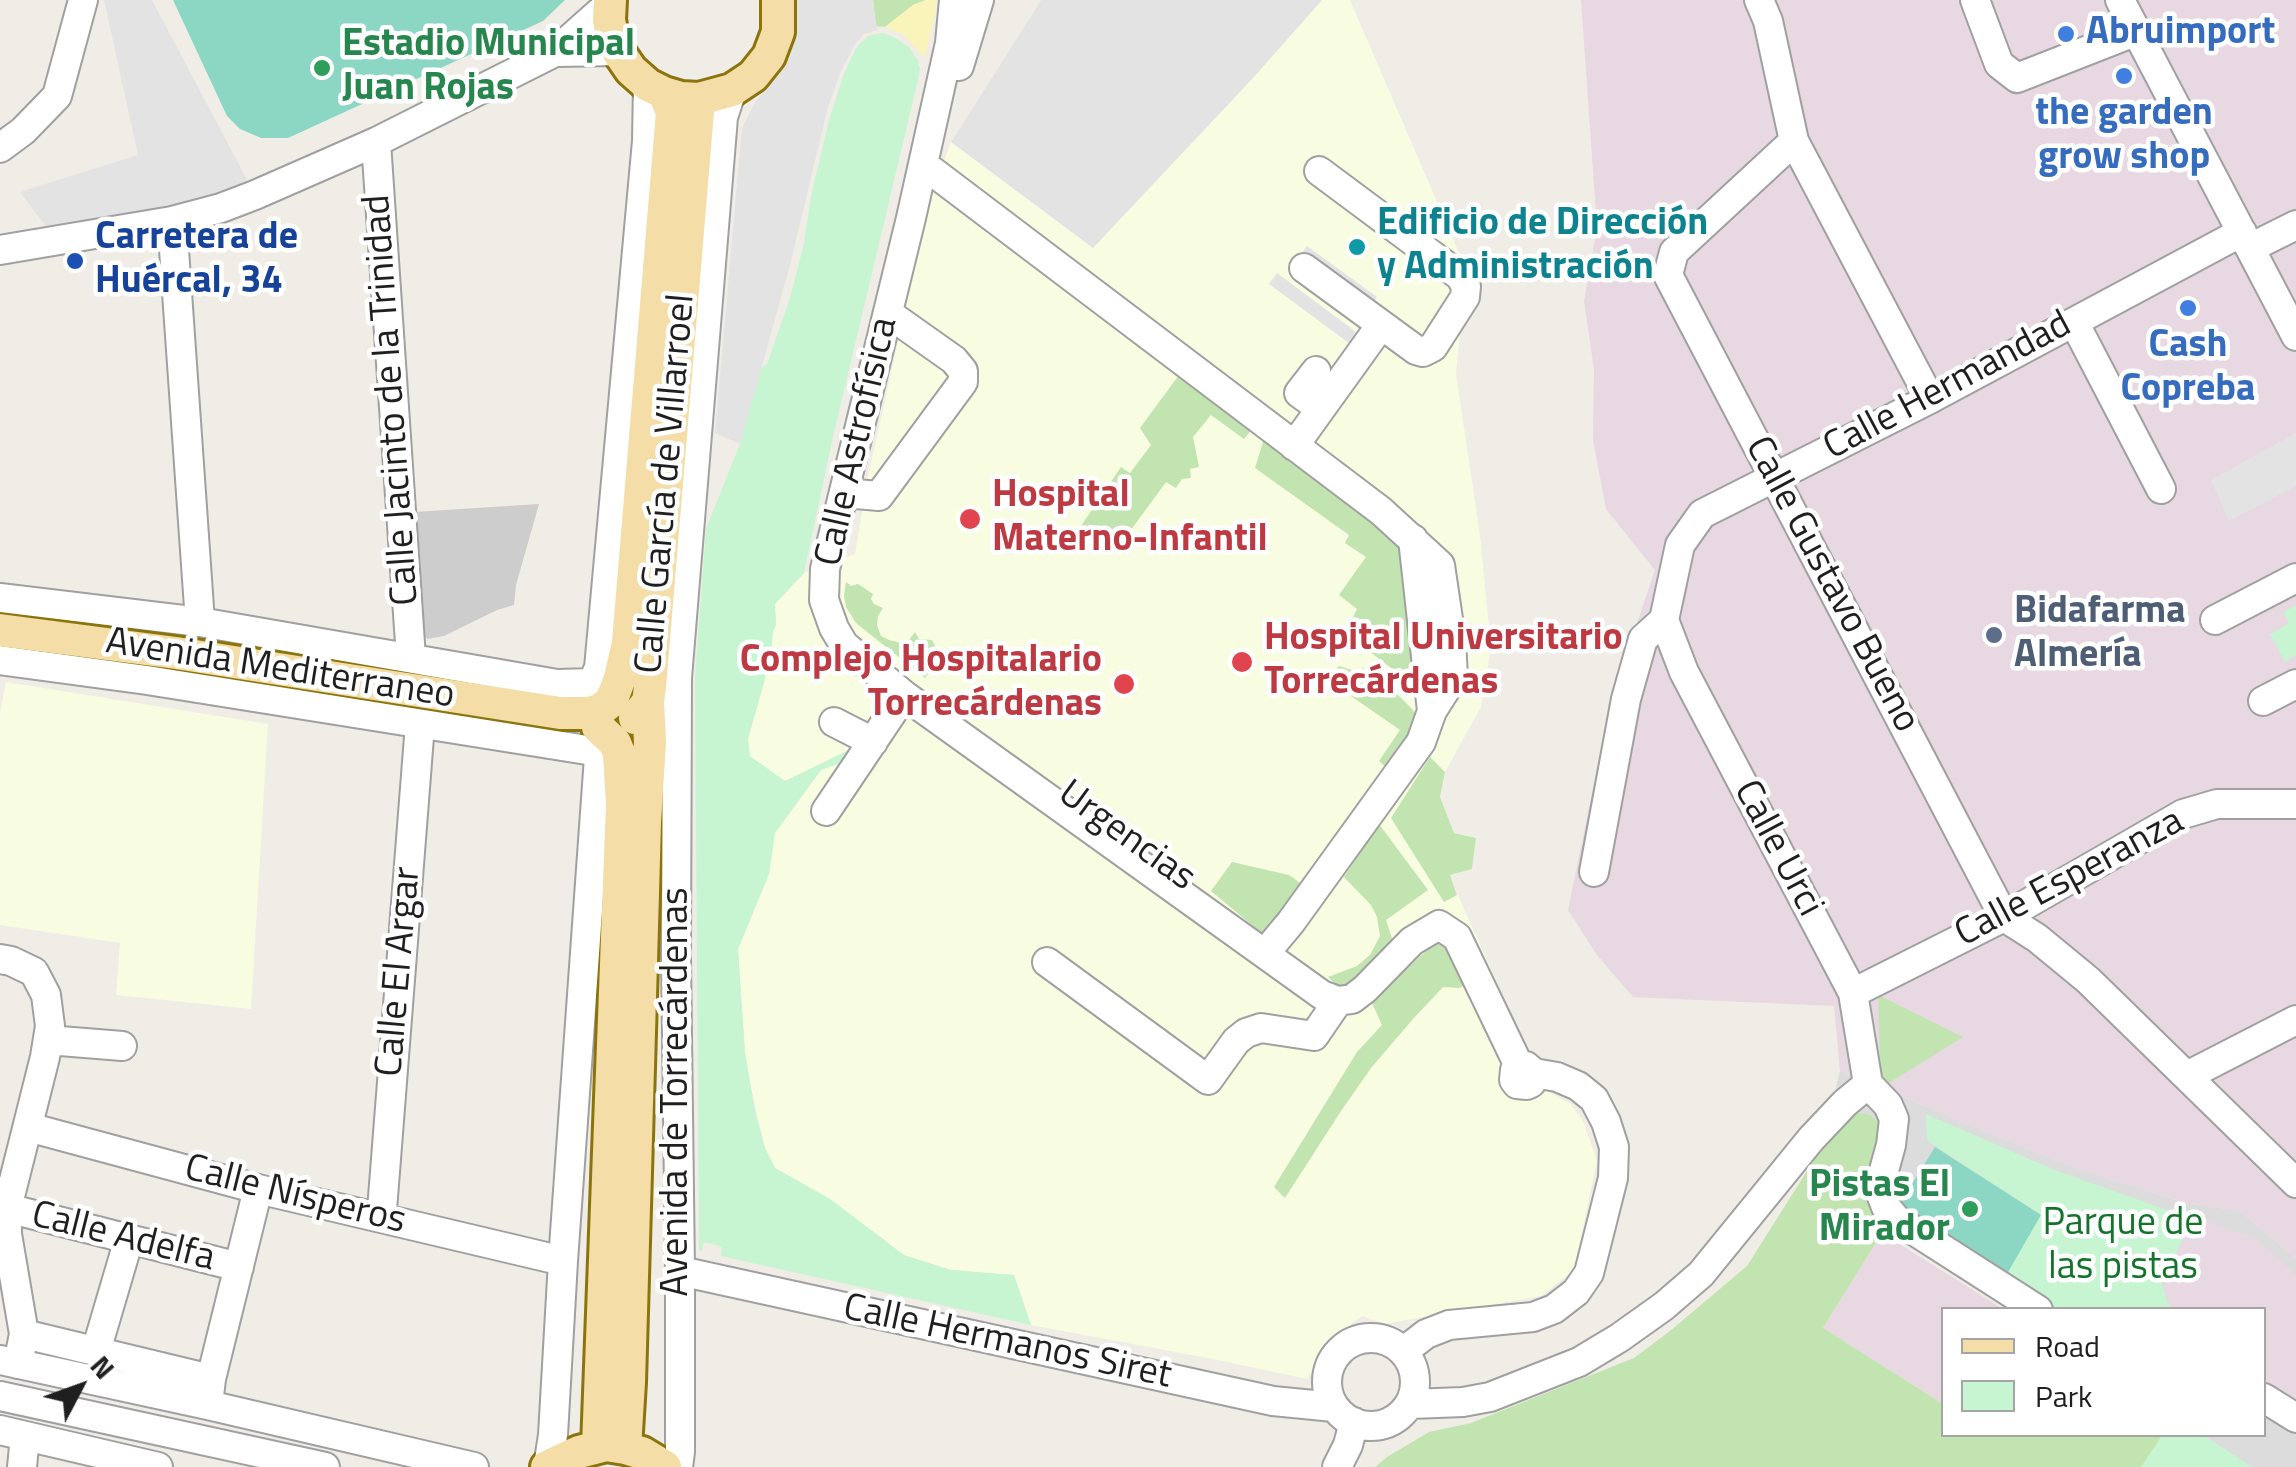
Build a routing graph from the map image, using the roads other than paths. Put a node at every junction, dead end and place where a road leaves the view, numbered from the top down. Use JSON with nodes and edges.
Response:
{"nodes":[{"id":1,"x":83,"y":0,"type":"edge"},
{"id":2,"x":778,"y":0,"type":"edge"},
{"id":3,"x":954,"y":0,"type":"edge"},
{"id":4,"x":979,"y":0,"type":"edge"},
{"id":5,"x":1758,"y":0,"type":"edge"},
{"id":6,"x":1975,"y":0,"type":"edge"},
{"id":7,"x":2120,"y":0,"type":"edge"},
{"id":8,"x":610,"y":2,"type":"edge"},
{"id":9,"x":2136,"y":31,"type":"junction"},
{"id":10,"x":618,"y":51,"type":"junction"},
{"id":11,"x":555,"y":52,"type":"junction"},
{"id":12,"x":656,"y":89,"type":"junction"},
{"id":13,"x":732,"y":90,"type":"junction"},
{"id":14,"x":699,"y":99,"type":"junction"},
{"id":15,"x":1794,"y":141,"type":"junction"},
{"id":16,"x":376,"y":142,"type":"junction"},
{"id":17,"x":0,"y":148,"type":"edge"},
{"id":18,"x":932,"y":171,"type":"junction"},
{"id":19,"x":1319,"y":171,"type":"dead end"},
{"id":20,"x":911,"y":218,"type":"junction"},
{"id":21,"x":172,"y":221,"type":"junction"},
{"id":22,"x":2296,"y":225,"type":"edge"},
{"id":23,"x":2246,"y":240,"type":"junction"},
{"id":24,"x":0,"y":250,"type":"edge"},
{"id":25,"x":1304,"y":268,"type":"dead end"},
{"id":26,"x":889,"y":314,"type":"junction"},
{"id":27,"x":2074,"y":322,"type":"junction"},
{"id":28,"x":1381,"y":325,"type":"junction"},
{"id":29,"x":2296,"y":336,"type":"edge"},
{"id":30,"x":1316,"y":371,"type":"dead end"},
{"id":31,"x":1930,"y":399,"type":"junction"},
{"id":32,"x":1320,"y":408,"type":"junction"},
{"id":33,"x":1294,"y":446,"type":"junction"},
{"id":34,"x":1775,"y":477,"type":"junction"},
{"id":35,"x":2161,"y":490,"type":"dead end"},
{"id":36,"x":844,"y":494,"type":"junction"},
{"id":37,"x":2296,"y":578,"type":"edge"},
{"id":38,"x":0,"y":598,"type":"edge"},
{"id":39,"x":1664,"y":620,"type":"junction"},
{"id":40,"x":2216,"y":620,"type":"dead end"},
{"id":41,"x":200,"y":622,"type":"junction"},
{"id":42,"x":0,"y":630,"type":"edge"},
{"id":43,"x":628,"y":642,"type":"junction"},
{"id":44,"x":410,"y":658,"type":"junction"},
{"id":45,"x":0,"y":660,"type":"edge"},
{"id":46,"x":2296,"y":684,"type":"edge"},
{"id":47,"x":904,"y":695,"type":"junction"},
{"id":48,"x":2263,"y":700,"type":"dead end"},
{"id":49,"x":560,"y":714,"type":"junction"},
{"id":50,"x":834,"y":722,"type":"dead end"},
{"id":51,"x":420,"y":724,"type":"junction"},
{"id":52,"x":629,"y":724,"type":"junction"},
{"id":53,"x":873,"y":742,"type":"junction"},
{"id":54,"x":2296,"y":804,"type":"edge"},
{"id":55,"x":826,"y":811,"type":"dead end"},
{"id":56,"x":1594,"y":872,"type":"dead end"},
{"id":57,"x":2004,"y":917,"type":"junction"},
{"id":58,"x":1266,"y":952,"type":"junction"},
{"id":59,"x":0,"y":960,"type":"edge"},
{"id":60,"x":1047,"y":962,"type":"dead end"},
{"id":61,"x":1853,"y":993,"type":"junction"},
{"id":62,"x":1338,"y":1001,"type":"junction"},
{"id":63,"x":2296,"y":1020,"type":"edge"},
{"id":64,"x":48,"y":1040,"type":"junction"},
{"id":65,"x":122,"y":1046,"type":"dead end"},
{"id":66,"x":2187,"y":1076,"type":"junction"},
{"id":67,"x":1868,"y":1084,"type":"junction"},
{"id":68,"x":28,"y":1127,"type":"junction"},
{"id":69,"x":2296,"y":1183,"type":"edge"},
{"id":70,"x":258,"y":1189,"type":"junction"},
{"id":71,"x":6,"y":1208,"type":"junction"},
{"id":72,"x":385,"y":1219,"type":"junction"},
{"id":73,"x":129,"y":1239,"type":"junction"},
{"id":74,"x":562,"y":1261,"type":"junction"},
{"id":75,"x":238,"y":1267,"type":"junction"},
{"id":76,"x":680,"y":1270,"type":"junction"},
{"id":77,"x":2033,"y":1307,"type":"edge"},
{"id":78,"x":24,"y":1334,"type":"junction"},
{"id":79,"x":96,"y":1351,"type":"junction"},
{"id":80,"x":1404,"y":1351,"type":"junction"},
{"id":81,"x":9,"y":1362,"type":"edge"},
{"id":82,"x":209,"y":1392,"type":"junction"},
{"id":83,"x":0,"y":1396,"type":"edge"},
{"id":84,"x":2266,"y":1399,"type":"edge"},
{"id":85,"x":1411,"y":1404,"type":"junction"},
{"id":86,"x":1344,"y":1415,"type":"junction"},
{"id":87,"x":2296,"y":1418,"type":"edge"},
{"id":88,"x":12,"y":1433,"type":"edge"},
{"id":89,"x":611,"y":1447,"type":"junction"},
{"id":90,"x":22,"y":1467,"type":"edge"},
{"id":91,"x":158,"y":1467,"type":"edge"},
{"id":92,"x":325,"y":1467,"type":"edge"},
{"id":93,"x":474,"y":1467,"type":"edge"},
{"id":94,"x":547,"y":1467,"type":"edge"},
{"id":95,"x":665,"y":1467,"type":"edge"},
{"id":96,"x":678,"y":1467,"type":"edge"},
{"id":97,"x":1337,"y":1467,"type":"edge"}],
"edges":[{"from":1,"to":17,"type":"street"},
{"from":2,"to":13,"type":"main road"},
{"from":3,"to":20,"type":"street","name":"Calle Astrofísica"},
{"from":4,"to":18,"type":"street","name":"Calle Astrofísica"},
{"from":5,"to":15,"type":"street"},
{"from":6,"to":9,"type":"street"},
{"from":7,"to":9,"type":"street"},
{"from":8,"to":10,"type":"main road"},
{"from":8,"to":11,"type":"street"},
{"from":9,"to":23,"type":"street"},
{"from":10,"to":11,"type":"street"},
{"from":10,"to":12,"type":"main road"},
{"from":11,"to":16,"type":"street"},
{"from":12,"to":14,"type":"main road"},
{"from":12,"to":43,"type":"main road","name":"Calle García de Villarroel"},
{"from":12,"to":44,"type":"street","name":"Calle García de Villarroel"},
{"from":13,"to":14,"type":"main road"},
{"from":13,"to":52,"type":"street","name":"Calle García de Villarroel"},
{"from":14,"to":52,"type":"main road","name":"Calle García de Villarroel"},
{"from":15,"to":31,"type":"street"},
{"from":15,"to":34,"type":"street","name":"Calle Gustavo Bueno"},
{"from":16,"to":21,"type":"street"},
{"from":16,"to":44,"type":"street","name":"Calle Jacinto de la Trinidad"},
{"from":18,"to":20,"type":"street","name":"Calle Astrofísica"},
{"from":18,"to":33,"type":"street"},
{"from":19,"to":28,"type":"street"},
{"from":20,"to":26,"type":"street","name":"Calle Astrofísica"},
{"from":21,"to":24,"type":"street"},
{"from":21,"to":41,"type":"street"},
{"from":22,"to":23,"type":"street","name":"Calle Hermandad"},
{"from":23,"to":27,"type":"street","name":"Calle Hermandad"},
{"from":23,"to":29,"type":"street"},
{"from":25,"to":28,"type":"street"},
{"from":26,"to":36,"type":"street","name":"Calle Astrofísica"},
{"from":26,"to":36,"type":"street"},
{"from":27,"to":31,"type":"street","name":"Calle Hermandad"},
{"from":27,"to":35,"type":"street"},
{"from":28,"to":32,"type":"street"},
{"from":30,"to":32,"type":"street"},
{"from":31,"to":34,"type":"street","name":"Calle Hermandad"},
{"from":32,"to":33,"type":"street"},
{"from":33,"to":58,"type":"street"},
{"from":34,"to":39,"type":"street","name":"Calle Hermandad"},
{"from":34,"to":57,"type":"street","name":"Calle Gustavo Bueno"},
{"from":36,"to":47,"type":"street","name":"Calle Astrofísica"},
{"from":37,"to":40,"type":"street"},
{"from":38,"to":41,"type":"street"},
{"from":39,"to":56,"type":"street"},
{"from":39,"to":61,"type":"street","name":"Calle Urci"},
{"from":41,"to":44,"type":"street"},
{"from":42,"to":49,"type":"main road","name":"Avenida Mediterraneo"},
{"from":43,"to":49,"type":"main road","name":"Calle García de Villarroel"},
{"from":43,"to":52,"type":"main road"},
{"from":45,"to":51,"type":"street"},
{"from":46,"to":48,"type":"street"},
{"from":47,"to":53,"type":"street"},
{"from":47,"to":58,"type":"street","name":"Calle Astrofísica"},
{"from":49,"to":52,"type":"main road"},
{"from":50,"to":53,"type":"street"},
{"from":51,"to":52,"type":"street"},
{"from":51,"to":72,"type":"street","name":"Calle El Argar"},
{"from":52,"to":74,"type":"street"},
{"from":52,"to":76,"type":"street","name":"Avenida de Torrecárdenas"},
{"from":52,"to":89,"type":"main road","name":"Avenida de Torrecárdenas"},
{"from":52,"to":89,"type":"main road","name":"Avenida de Torrecárdenas"},
{"from":53,"to":55,"type":"street"},
{"from":54,"to":57,"type":"street","name":"Calle Esperanza"},
{"from":57,"to":61,"type":"street","name":"Calle Esperanza"},
{"from":57,"to":66,"type":"street"},
{"from":58,"to":62,"type":"street","name":"Calle Astrofísica"},
{"from":59,"to":64,"type":"street"},
{"from":60,"to":62,"type":"street"},
{"from":61,"to":67,"type":"street","name":"Calle Urci"},
{"from":62,"to":80,"type":"street"},
{"from":63,"to":66,"type":"street"},
{"from":64,"to":65,"type":"street"},
{"from":64,"to":68,"type":"street"},
{"from":66,"to":69,"type":"street"},
{"from":67,"to":77,"type":"street"},
{"from":67,"to":85,"type":"street"},
{"from":68,"to":70,"type":"street","name":"Calle Nísperos"},
{"from":68,"to":71,"type":"street"},
{"from":70,"to":72,"type":"street","name":"Calle Nísperos"},
{"from":70,"to":75,"type":"street"},
{"from":71,"to":73,"type":"street","name":"Calle Adelfa"},
{"from":71,"to":78,"type":"street"},
{"from":72,"to":74,"type":"street","name":"Calle Nísperos"},
{"from":73,"to":75,"type":"street","name":"Calle Adelfa"},
{"from":73,"to":79,"type":"street"},
{"from":74,"to":94,"type":"street"},
{"from":75,"to":82,"type":"street"},
{"from":76,"to":86,"type":"street","name":"Calle Hermanos Siret"},
{"from":76,"to":96,"type":"street","name":"Avenida de Torrecárdenas"},
{"from":78,"to":79,"type":"street"},
{"from":78,"to":81,"type":"street"},
{"from":79,"to":82,"type":"street"},
{"from":80,"to":85,"type":"street"},
{"from":80,"to":86,"type":"street"},
{"from":81,"to":82,"type":"street"},
{"from":82,"to":93,"type":"street"},
{"from":83,"to":92,"type":"street"},
{"from":84,"to":87,"type":"street"},
{"from":85,"to":86,"type":"street"},
{"from":86,"to":97,"type":"street"},
{"from":88,"to":90,"type":"street"},
{"from":88,"to":91,"type":"street"},
{"from":89,"to":94,"type":"main road"},
{"from":89,"to":95,"type":"main road"}]}
